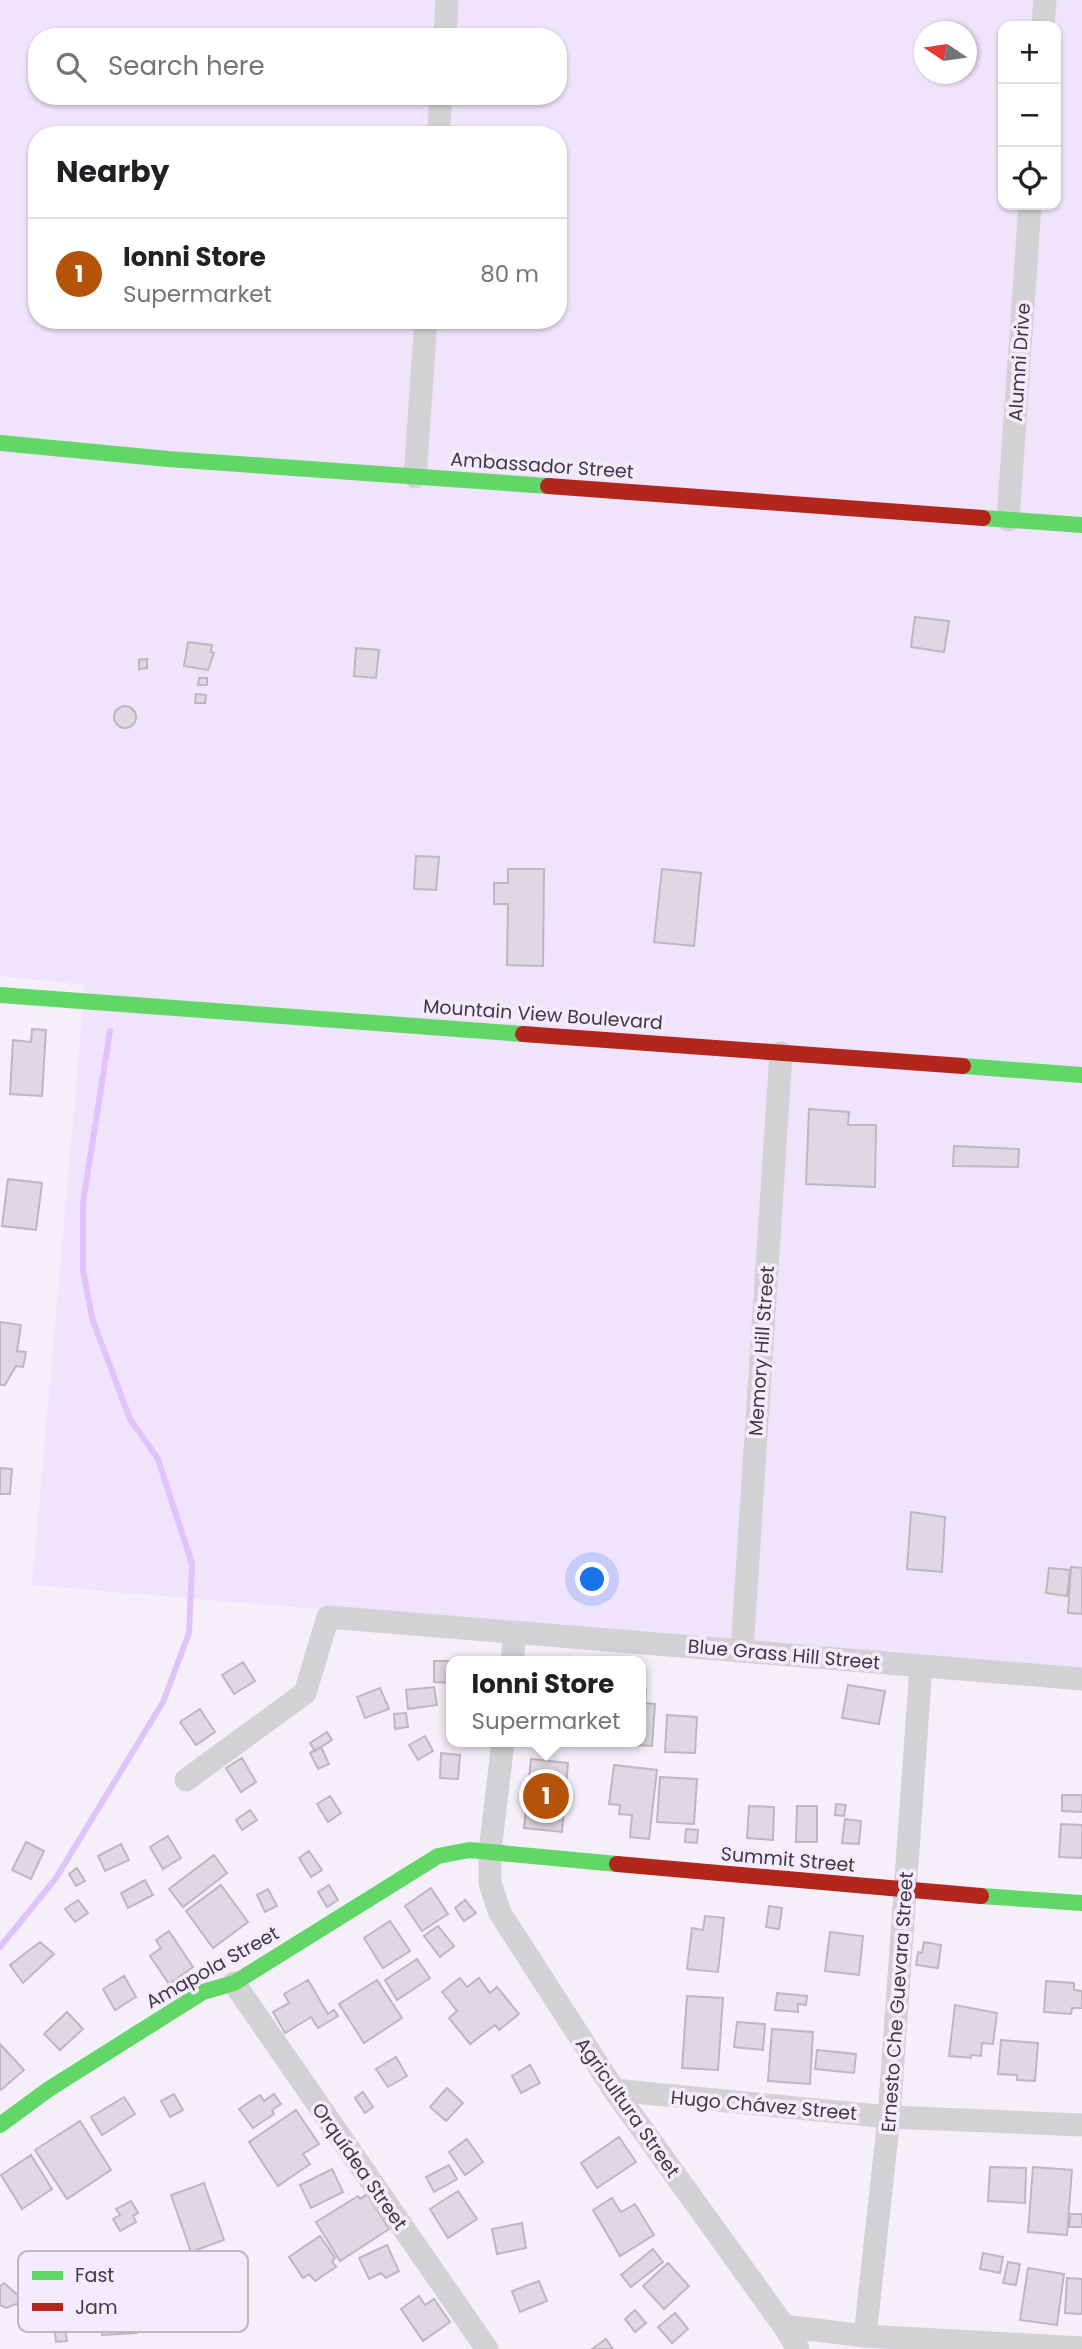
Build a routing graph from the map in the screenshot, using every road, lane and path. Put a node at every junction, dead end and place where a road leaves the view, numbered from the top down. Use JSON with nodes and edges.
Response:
{"nodes":[{"id":1,"x":447,"y":0,"type":"edge"},
{"id":2,"x":1045,"y":0,"type":"edge"},
{"id":3,"x":1043,"y":21,"type":"edge"},
{"id":4,"x":445,"y":28,"type":"edge"},
{"id":5,"x":440,"y":105,"type":"edge"},
{"id":6,"x":439,"y":126,"type":"edge"},
{"id":7,"x":1030,"y":210,"type":"edge"},
{"id":8,"x":425,"y":329,"type":"edge"},
{"id":9,"x":0,"y":443,"type":"edge"},
{"id":10,"x":415,"y":477,"type":"junction"},
{"id":11,"x":1008,"y":520,"type":"junction"},
{"id":12,"x":1082,"y":525,"type":"edge"},
{"id":13,"x":0,"y":995,"type":"edge"},
{"id":14,"x":781,"y":1052,"type":"junction"},
{"id":15,"x":1082,"y":1075,"type":"edge"},
{"id":16,"x":515,"y":1632,"type":"junction"},
{"id":17,"x":742,"y":1650,"type":"junction"},
{"id":18,"x":513,"y":1656,"type":"edge"},
{"id":19,"x":921,"y":1667,"type":"junction"},
{"id":20,"x":1082,"y":1679,"type":"edge"},
{"id":21,"x":502,"y":1747,"type":"edge"},
{"id":22,"x":186,"y":1780,"type":"dead end"},
{"id":23,"x":490,"y":1852,"type":"junction"},
{"id":24,"x":906,"y":1891,"type":"junction"},
{"id":25,"x":1082,"y":1903,"type":"edge"},
{"id":26,"x":234,"y":1983,"type":"junction"},
{"id":27,"x":614,"y":2090,"type":"junction"},
{"id":28,"x":889,"y":2117,"type":"junction"},
{"id":29,"x":0,"y":2125,"type":"edge"},
{"id":30,"x":1082,"y":2125,"type":"edge"},
{"id":31,"x":784,"y":2326,"type":"junction"},
{"id":32,"x":865,"y":2336,"type":"junction"},
{"id":33,"x":1082,"y":2348,"type":"edge"},
{"id":34,"x":487,"y":2349,"type":"edge"},
{"id":35,"x":798,"y":2349,"type":"edge"}],
"edges":[{"from":1,"to":4,"type":"street"},
{"from":2,"to":3,"type":"street"},
{"from":5,"to":6,"type":"street"},
{"from":7,"to":11,"type":"street","name":"Alumni Drive"},
{"from":8,"to":10,"type":"street"},
{"from":9,"to":10,"type":"street","name":"Ambassador Street"},
{"from":10,"to":11,"type":"street","name":"Ambassador Street"},
{"from":11,"to":12,"type":"street","name":"Ambassador Street"},
{"from":13,"to":14,"type":"street","name":"Mountain View Boulevard"},
{"from":14,"to":15,"type":"street","name":"Mountain View Boulevard"},
{"from":14,"to":17,"type":"street","name":"Memory Hill Street"},
{"from":16,"to":17,"type":"street","name":"Blue Grass Hill Street"},
{"from":16,"to":18,"type":"street"},
{"from":16,"to":22,"type":"street","name":"Blue Grass Hill Street"},
{"from":17,"to":19,"type":"street","name":"Blue Grass Hill Street"},
{"from":19,"to":20,"type":"street","name":"Blue Grass Hill Street"},
{"from":19,"to":24,"type":"street","name":"Ernesto Che Guevara Street"},
{"from":21,"to":23,"type":"street"},
{"from":23,"to":24,"type":"street","name":"Summit Street"},
{"from":23,"to":26,"type":"street","name":"Amapola Street"},
{"from":23,"to":27,"type":"street","name":"Agricultura Street"},
{"from":24,"to":25,"type":"street","name":"Summit Street"},
{"from":24,"to":28,"type":"street","name":"Ernesto Che Guevara Street"},
{"from":26,"to":29,"type":"street","name":"Amapola Street"},
{"from":26,"to":34,"type":"street","name":"Orquídea Street"},
{"from":27,"to":28,"type":"street","name":"Hugo Chávez Street"},
{"from":27,"to":31,"type":"street","name":"Agricultura Street"},
{"from":28,"to":30,"type":"street","name":"Hugo Chávez Street"},
{"from":28,"to":32,"type":"street","name":"Ernesto Che Guevara Street"},
{"from":31,"to":32,"type":"street"},
{"from":31,"to":35,"type":"street","name":"Agricultura Street"},
{"from":32,"to":33,"type":"street"}]}
